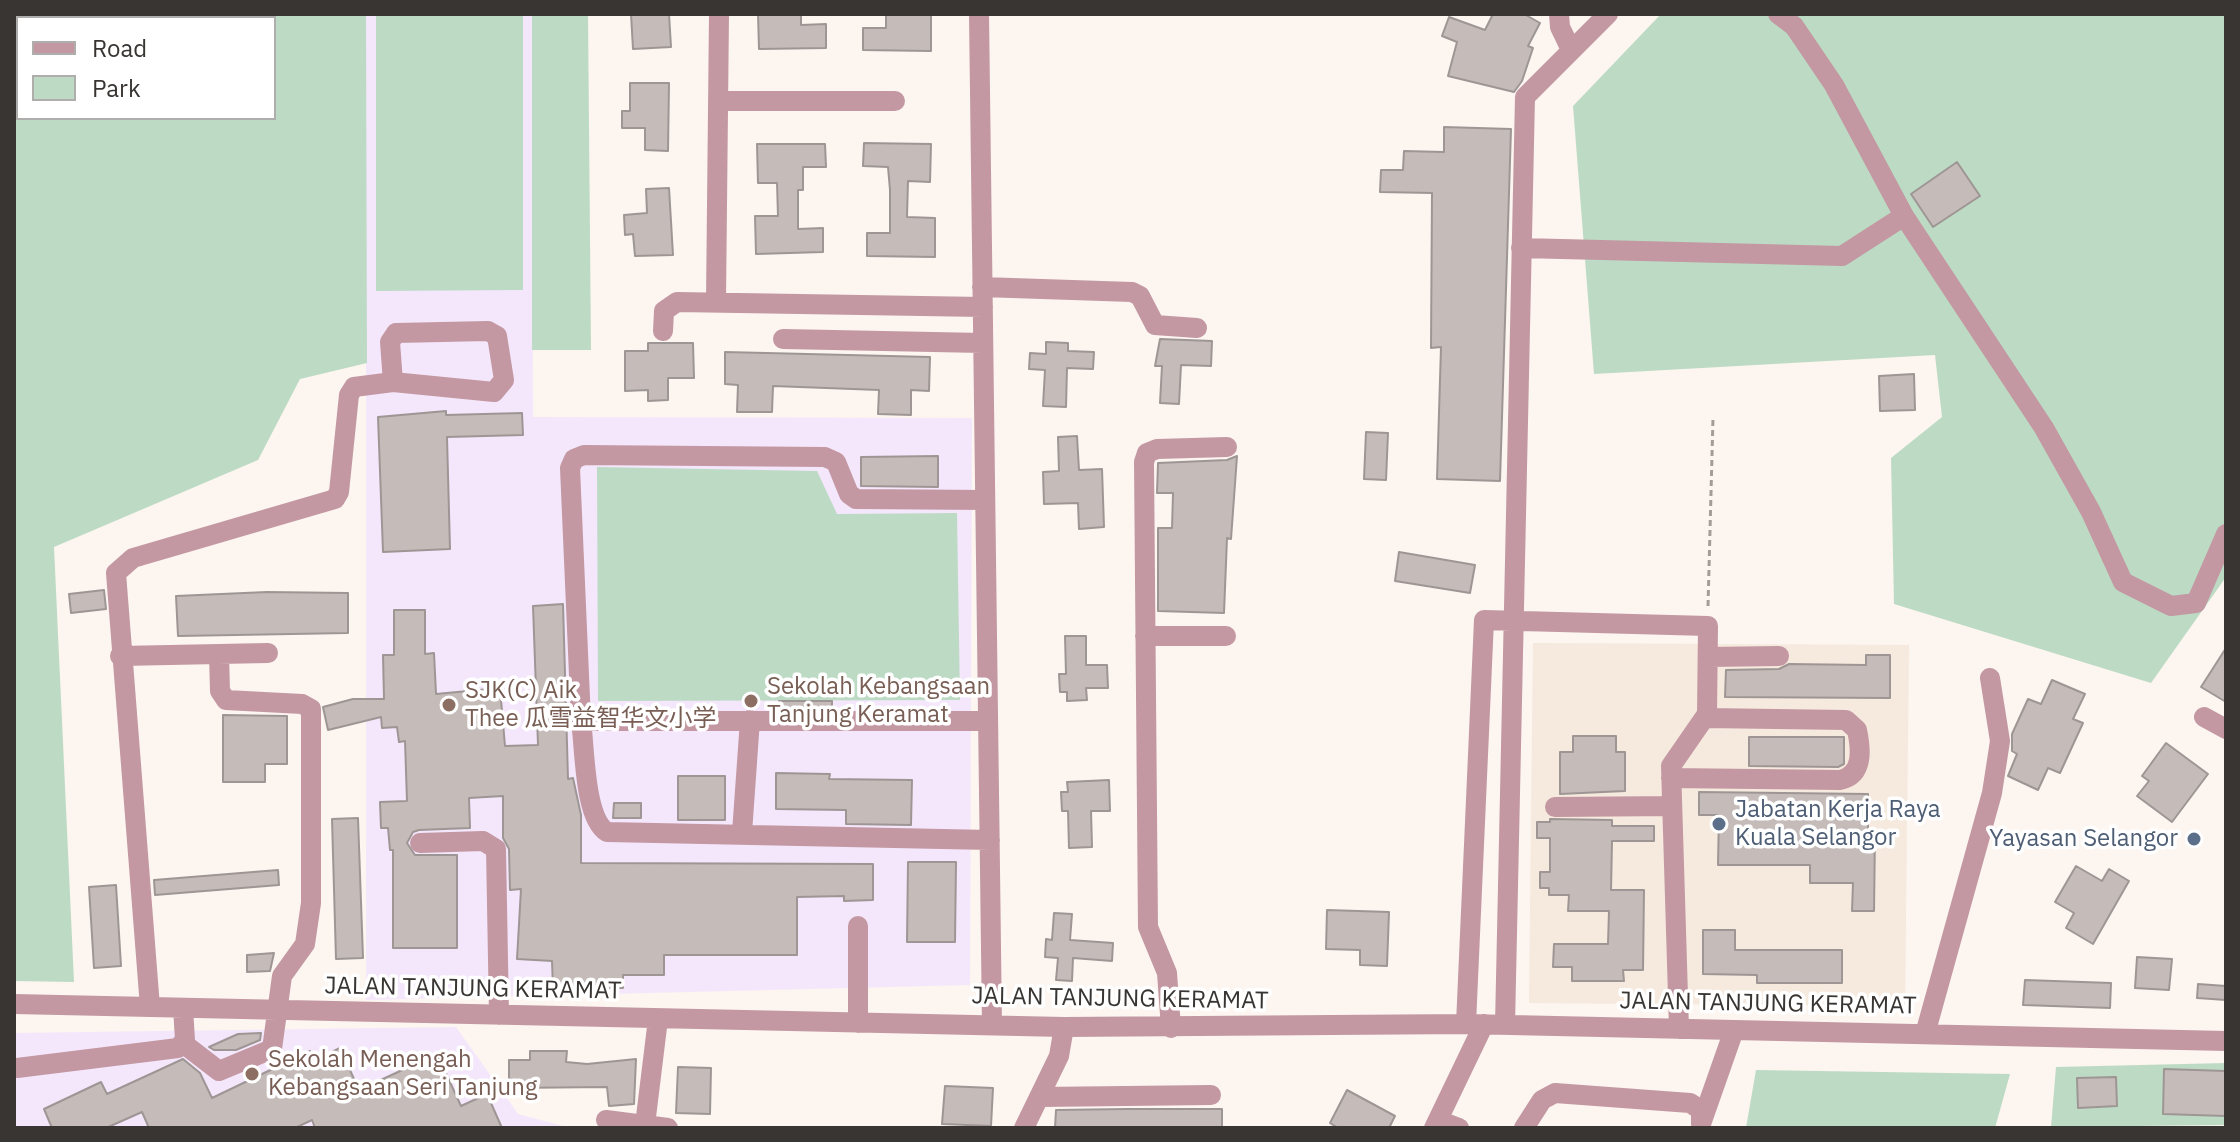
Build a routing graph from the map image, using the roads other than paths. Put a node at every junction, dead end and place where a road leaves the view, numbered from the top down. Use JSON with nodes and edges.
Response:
{"nodes":[{"id":1,"x":719,"y":14,"type":"edge"},
{"id":2,"x":979,"y":14,"type":"edge"},
{"id":3,"x":1559,"y":14,"type":"edge"},
{"id":4,"x":1608,"y":14,"type":"edge"},
{"id":5,"x":1778,"y":14,"type":"edge"},
{"id":6,"x":1571,"y":50,"type":"junction"},
{"id":7,"x":719,"y":101,"type":"junction"},
{"id":8,"x":895,"y":101,"type":"dead end"},
{"id":9,"x":1904,"y":216,"type":"junction"},
{"id":10,"x":1521,"y":248,"type":"junction"},
{"id":11,"x":983,"y":297,"type":"junction"},
{"id":12,"x":716,"y":301,"type":"junction"},
{"id":13,"x":1197,"y":328,"type":"dead end"},
{"id":14,"x":663,"y":331,"type":"dead end"},
{"id":15,"x":783,"y":339,"type":"dead end"},
{"id":16,"x":983,"y":343,"type":"junction"},
{"id":17,"x":393,"y":382,"type":"junction"},
{"id":18,"x":1227,"y":447,"type":"dead end"},
{"id":19,"x":985,"y":500,"type":"junction"},
{"id":20,"x":2226,"y":534,"type":"edge"},
{"id":21,"x":1514,"y":623,"type":"junction"},
{"id":22,"x":1145,"y":636,"type":"junction"},
{"id":23,"x":1226,"y":636,"type":"dead end"},
{"id":24,"x":268,"y":653,"type":"dead end"},
{"id":25,"x":219,"y":654,"type":"junction"},
{"id":26,"x":120,"y":656,"type":"junction"},
{"id":27,"x":1779,"y":656,"type":"dead end"},
{"id":28,"x":1708,"y":657,"type":"junction"},
{"id":29,"x":1990,"y":678,"type":"dead end"},
{"id":30,"x":2204,"y":717,"type":"dead end"},
{"id":31,"x":1706,"y":718,"type":"junction"},
{"id":32,"x":750,"y":720,"type":"junction"},
{"id":33,"x":581,"y":721,"type":"junction"},
{"id":34,"x":988,"y":721,"type":"junction"},
{"id":35,"x":2226,"y":729,"type":"edge"},
{"id":36,"x":1671,"y":778,"type":"junction"},
{"id":37,"x":1672,"y":806,"type":"junction"},
{"id":38,"x":1555,"y":807,"type":"dead end"},
{"id":39,"x":742,"y":833,"type":"junction"},
{"id":40,"x":990,"y":840,"type":"junction"},
{"id":41,"x":420,"y":843,"type":"dead end"},
{"id":42,"x":858,"y":926,"type":"dead end"},
{"id":43,"x":14,"y":1004,"type":"edge"},
{"id":44,"x":150,"y":1007,"type":"junction"},
{"id":45,"x":183,"y":1008,"type":"junction"},
{"id":46,"x":275,"y":1010,"type":"junction"},
{"id":47,"x":499,"y":1015,"type":"junction"},
{"id":48,"x":658,"y":1019,"type":"junction"},
{"id":49,"x":858,"y":1023,"type":"junction"},
{"id":50,"x":992,"y":1024,"type":"junction"},
{"id":51,"x":1475,"y":1024,"type":"junction"},
{"id":52,"x":1505,"y":1025,"type":"junction"},
{"id":53,"x":1064,"y":1027,"type":"junction"},
{"id":54,"x":1171,"y":1028,"type":"junction"},
{"id":55,"x":1679,"y":1029,"type":"junction"},
{"id":56,"x":1734,"y":1030,"type":"junction"},
{"id":57,"x":1925,"y":1034,"type":"junction"},
{"id":58,"x":2226,"y":1041,"type":"edge"},
{"id":59,"x":184,"y":1044,"type":"junction"},
{"id":60,"x":17,"y":1068,"type":"dead end"},
{"id":61,"x":1211,"y":1095,"type":"dead end"},
{"id":62,"x":1039,"y":1097,"type":"junction"},
{"id":63,"x":606,"y":1120,"type":"dead end"},
{"id":64,"x":1436,"y":1124,"type":"edge"},
{"id":65,"x":645,"y":1125,"type":"junction"},
{"id":66,"x":1700,"y":1126,"type":"edge"},
{"id":67,"x":668,"y":1128,"type":"edge"},
{"id":68,"x":1024,"y":1128,"type":"edge"},
{"id":69,"x":1459,"y":1128,"type":"edge"},
{"id":70,"x":1524,"y":1128,"type":"edge"}],
"edges":[{"from":1,"to":7,"type":"street"},
{"from":2,"to":11,"type":"street"},
{"from":3,"to":6,"type":"street"},
{"from":4,"to":6,"type":"street"},
{"from":5,"to":9,"type":"street"},
{"from":6,"to":10,"type":"street"},
{"from":7,"to":8,"type":"street"},
{"from":7,"to":12,"type":"street"},
{"from":9,"to":10,"type":"street"},
{"from":9,"to":20,"type":"street"},
{"from":10,"to":21,"type":"street"},
{"from":11,"to":12,"type":"street"},
{"from":11,"to":13,"type":"street"},
{"from":11,"to":16,"type":"street"},
{"from":12,"to":14,"type":"street"},
{"from":15,"to":16,"type":"street"},
{"from":16,"to":19,"type":"street"},
{"from":17,"to":17,"type":"street"},
{"from":17,"to":26,"type":"street"},
{"from":18,"to":22,"type":"street"},
{"from":19,"to":33,"type":"street"},
{"from":19,"to":34,"type":"street"},
{"from":21,"to":28,"type":"street"},
{"from":21,"to":51,"type":"street"},
{"from":21,"to":52,"type":"street"},
{"from":22,"to":23,"type":"street"},
{"from":22,"to":54,"type":"street"},
{"from":24,"to":25,"type":"street"},
{"from":25,"to":26,"type":"street"},
{"from":25,"to":46,"type":"street"},
{"from":26,"to":44,"type":"street"},
{"from":27,"to":28,"type":"street"},
{"from":28,"to":31,"type":"street"},
{"from":29,"to":57,"type":"street"},
{"from":30,"to":35,"type":"street"},
{"from":31,"to":36,"type":"street"},
{"from":31,"to":36,"type":"street"},
{"from":32,"to":33,"type":"street"},
{"from":32,"to":34,"type":"street"},
{"from":32,"to":39,"type":"street"},
{"from":33,"to":39,"type":"street"},
{"from":34,"to":40,"type":"street"},
{"from":36,"to":37,"type":"street"},
{"from":37,"to":38,"type":"street"},
{"from":37,"to":55,"type":"street"},
{"from":39,"to":40,"type":"street"},
{"from":40,"to":50,"type":"street"},
{"from":41,"to":47,"type":"street"},
{"from":42,"to":49,"type":"street"},
{"from":43,"to":44,"type":"street","name":"JALAN TANJUNG KERAMAT"},
{"from":44,"to":45,"type":"street","name":"JALAN TANJUNG KERAMAT"},
{"from":45,"to":46,"type":"street","name":"JALAN TANJUNG KERAMAT"},
{"from":45,"to":59,"type":"street"},
{"from":46,"to":47,"type":"street","name":"JALAN TANJUNG KERAMAT"},
{"from":46,"to":59,"type":"street"},
{"from":47,"to":48,"type":"street","name":"JALAN TANJUNG KERAMAT"},
{"from":48,"to":49,"type":"street","name":"JALAN TANJUNG KERAMAT"},
{"from":48,"to":65,"type":"street"},
{"from":49,"to":50,"type":"street","name":"JALAN TANJUNG KERAMAT"},
{"from":50,"to":53,"type":"street","name":"JALAN TANJUNG KERAMAT"},
{"from":51,"to":52,"type":"street","name":"JALAN TANJUNG KERAMAT"},
{"from":51,"to":54,"type":"street","name":"JALAN TANJUNG KERAMAT"},
{"from":51,"to":64,"type":"street"},
{"from":52,"to":55,"type":"street","name":"JALAN TANJUNG KERAMAT"},
{"from":53,"to":54,"type":"street","name":"JALAN TANJUNG KERAMAT"},
{"from":53,"to":62,"type":"street"},
{"from":55,"to":56,"type":"street","name":"JALAN TANJUNG KERAMAT"},
{"from":56,"to":57,"type":"street","name":"JALAN TANJUNG KERAMAT"},
{"from":56,"to":66,"type":"street"},
{"from":57,"to":58,"type":"street","name":"JALAN TANJUNG KERAMAT"},
{"from":59,"to":60,"type":"street"},
{"from":61,"to":62,"type":"street"},
{"from":62,"to":68,"type":"street"},
{"from":63,"to":65,"type":"street"},
{"from":64,"to":69,"type":"street"},
{"from":65,"to":67,"type":"street"},
{"from":66,"to":70,"type":"street"}]}
